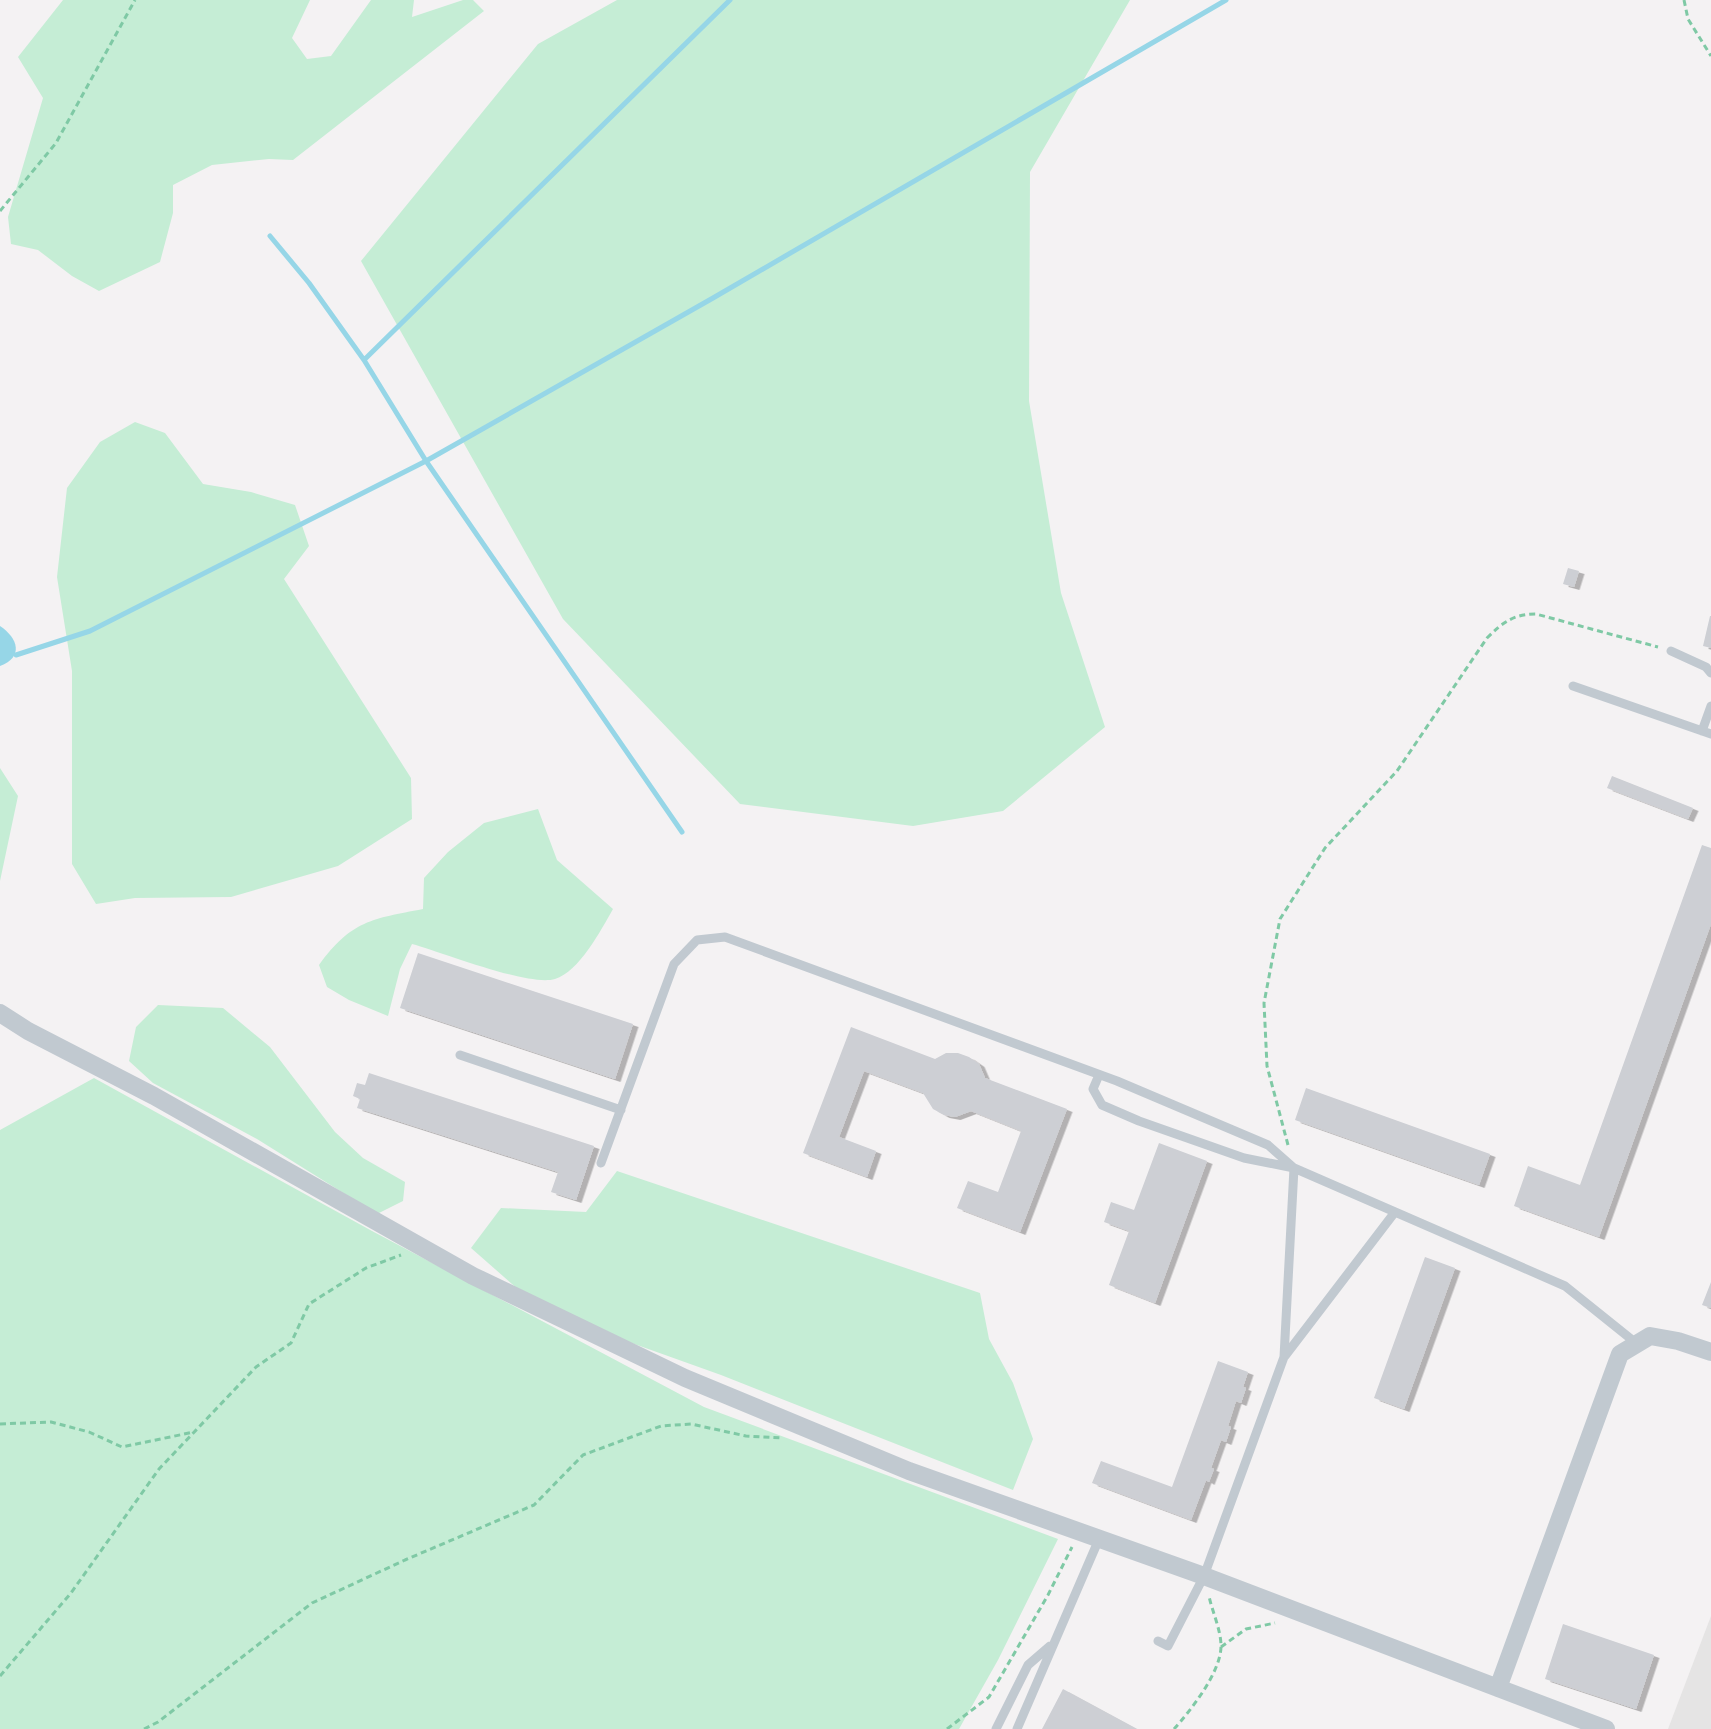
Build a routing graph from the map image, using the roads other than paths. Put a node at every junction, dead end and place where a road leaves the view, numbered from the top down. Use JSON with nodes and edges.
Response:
{"nodes":[{"id":1,"x":1671,"y":651,"type":"road end"},
{"id":2,"x":1711,"y":673,"type":"edge"},
{"id":3,"x":1573,"y":686,"type":"dead end"},
{"id":4,"x":1711,"y":706,"type":"edge"},
{"id":5,"x":1706,"y":733,"type":"edge"},
{"id":6,"x":0,"y":1013,"type":"edge"},
{"id":7,"x":460,"y":1055,"type":"dead end"},
{"id":8,"x":1099,"y":1075,"type":"junction"},
{"id":9,"x":621,"y":1110,"type":"junction"},
{"id":10,"x":601,"y":1163,"type":"dead end"},
{"id":11,"x":1294,"y":1168,"type":"junction"},
{"id":12,"x":1395,"y":1212,"type":"junction"},
{"id":13,"x":1636,"y":1343,"type":"junction"},
{"id":14,"x":1711,"y":1352,"type":"edge"},
{"id":15,"x":1284,"y":1357,"type":"junction"},
{"id":16,"x":1099,"y":1539,"type":"junction"},
{"id":17,"x":1204,"y":1576,"type":"junction"},
{"id":18,"x":1158,"y":1641,"type":"dead end"},
{"id":19,"x":1054,"y":1642,"type":"junction"},
{"id":20,"x":1498,"y":1688,"type":"junction"},
{"id":21,"x":996,"y":1729,"type":"edge"},
{"id":22,"x":1017,"y":1729,"type":"edge"},
{"id":23,"x":1606,"y":1729,"type":"edge"}],
"edges":[{"from":1,"to":2,"type":"lane"},
{"from":3,"to":5,"type":"lane"},
{"from":4,"to":5,"type":"lane"},
{"from":6,"to":16,"type":"street"},
{"from":7,"to":9,"type":"lane"},
{"from":8,"to":9,"type":"lane"},
{"from":8,"to":11,"type":"lane"},
{"from":8,"to":11,"type":"lane"},
{"from":9,"to":10,"type":"lane"},
{"from":11,"to":12,"type":"lane"},
{"from":11,"to":15,"type":"lane"},
{"from":12,"to":13,"type":"lane"},
{"from":12,"to":15,"type":"lane"},
{"from":13,"to":14,"type":"street"},
{"from":13,"to":20,"type":"street"},
{"from":15,"to":17,"type":"lane"},
{"from":16,"to":17,"type":"street"},
{"from":16,"to":19,"type":"lane"},
{"from":17,"to":18,"type":"lane"},
{"from":17,"to":20,"type":"street"},
{"from":19,"to":21,"type":"lane"},
{"from":19,"to":22,"type":"lane"},
{"from":20,"to":23,"type":"street"}]}
